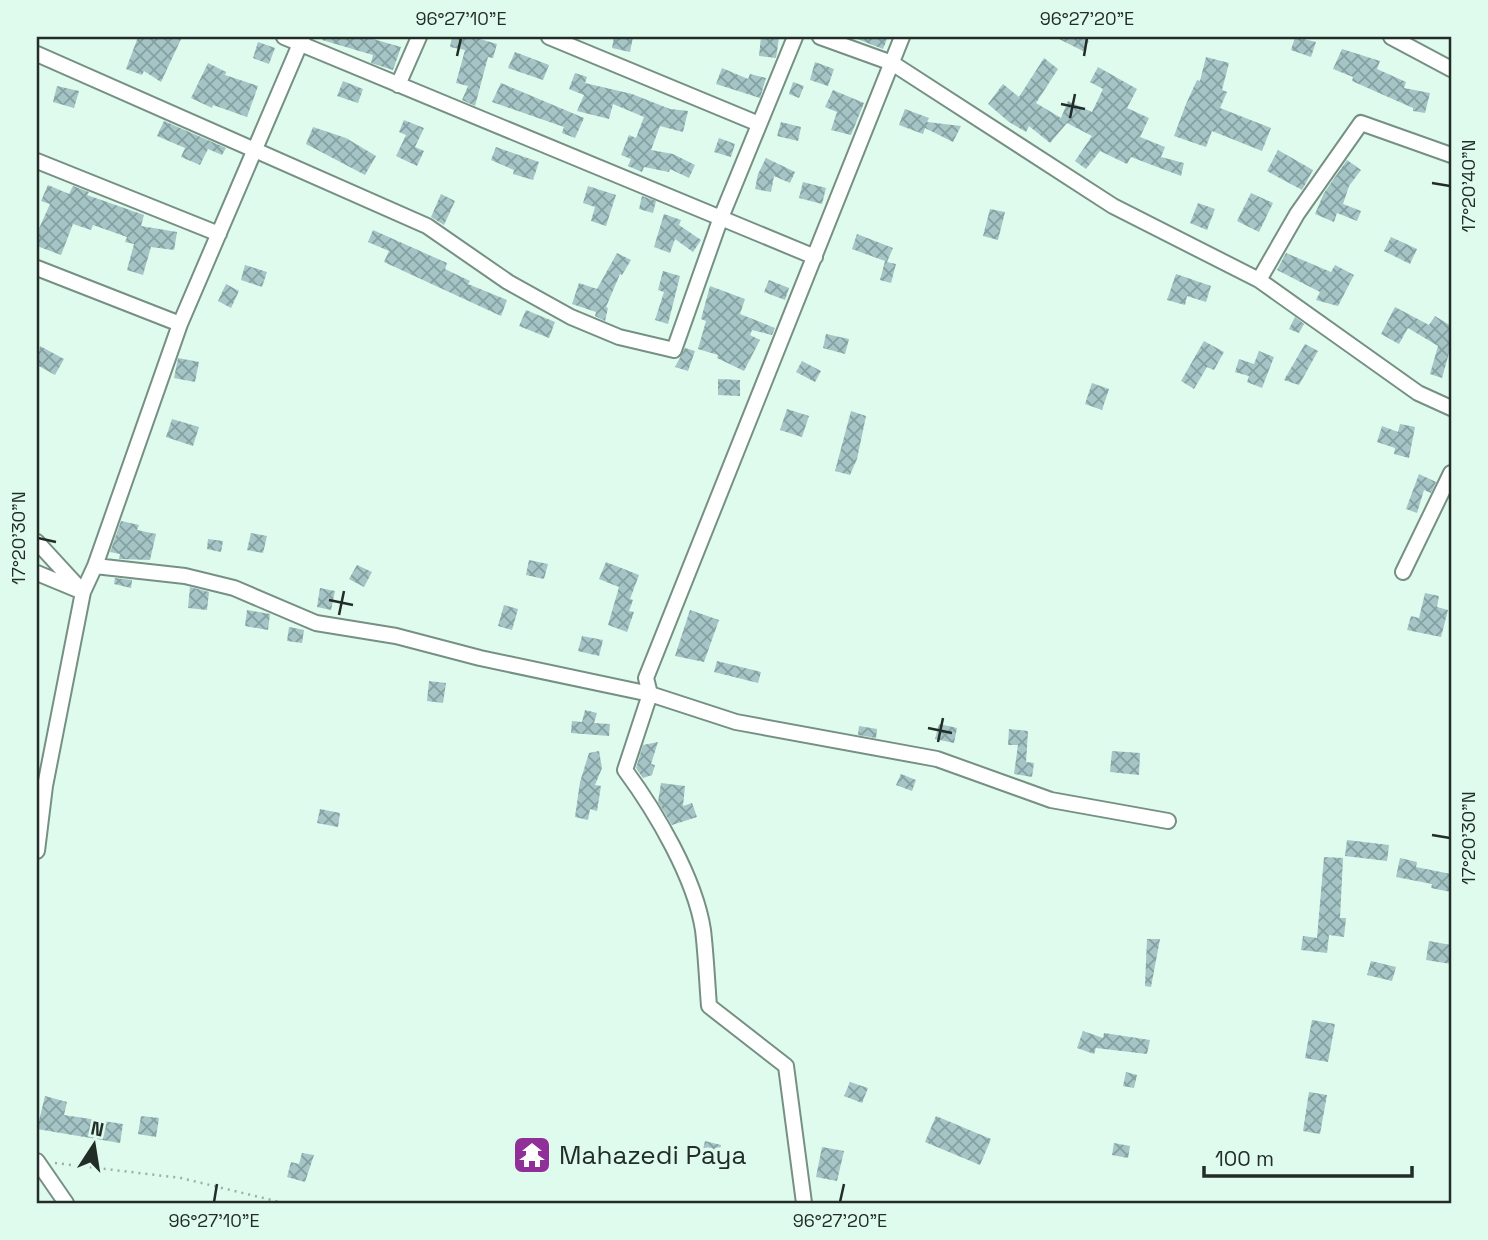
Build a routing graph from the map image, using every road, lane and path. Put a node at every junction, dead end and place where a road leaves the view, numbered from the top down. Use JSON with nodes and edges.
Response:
{"nodes":[{"id":1,"x":284,"y":37,"type":"edge"},
{"id":2,"x":419,"y":37,"type":"edge"},
{"id":3,"x":549,"y":37,"type":"edge"},
{"id":4,"x":795,"y":37,"type":"edge"},
{"id":5,"x":820,"y":37,"type":"edge"},
{"id":6,"x":902,"y":37,"type":"edge"},
{"id":7,"x":1391,"y":37,"type":"edge"},
{"id":8,"x":301,"y":40,"type":"edge"},
{"id":9,"x":37,"y":54,"type":"edge"},
{"id":10,"x":892,"y":64,"type":"junction"},
{"id":11,"x":1451,"y":69,"type":"edge"},
{"id":12,"x":398,"y":85,"type":"junction"},
{"id":13,"x":760,"y":124,"type":"junction"},
{"id":14,"x":256,"y":148,"type":"junction"},
{"id":15,"x":1451,"y":155,"type":"edge"},
{"id":16,"x":37,"y":160,"type":"edge"},
{"id":17,"x":720,"y":220,"type":"junction"},
{"id":18,"x":219,"y":234,"type":"junction"},
{"id":19,"x":815,"y":257,"type":"junction"},
{"id":20,"x":37,"y":268,"type":"edge"},
{"id":21,"x":1259,"y":280,"type":"junction"},
{"id":22,"x":180,"y":324,"type":"junction"},
{"id":23,"x":1451,"y":408,"type":"edge"},
{"id":24,"x":1451,"y":473,"type":"edge"},
{"id":25,"x":37,"y":542,"type":"edge"},
{"id":26,"x":95,"y":566,"type":"junction"},
{"id":27,"x":1403,"y":572,"type":"dead end"},
{"id":28,"x":37,"y":573,"type":"edge"},
{"id":29,"x":83,"y":592,"type":"junction"},
{"id":30,"x":650,"y":694,"type":"junction"},
{"id":31,"x":41,"y":785,"type":"edge"},
{"id":32,"x":1168,"y":821,"type":"dead end"},
{"id":33,"x":37,"y":851,"type":"edge"},
{"id":34,"x":37,"y":1161,"type":"edge"},
{"id":35,"x":66,"y":1203,"type":"edge"},
{"id":36,"x":284,"y":1203,"type":"edge"},
{"id":37,"x":804,"y":1203,"type":"edge"}],
"edges":[{"from":1,"to":8,"type":"street"},
{"from":2,"to":12,"type":"street"},
{"from":3,"to":13,"type":"street"},
{"from":4,"to":13,"type":"street"},
{"from":5,"to":10,"type":"street"},
{"from":6,"to":10,"type":"street"},
{"from":7,"to":11,"type":"street"},
{"from":8,"to":12,"type":"street"},
{"from":8,"to":14,"type":"street"},
{"from":9,"to":14,"type":"street"},
{"from":10,"to":19,"type":"street"},
{"from":10,"to":21,"type":"street"},
{"from":12,"to":17,"type":"street"},
{"from":13,"to":17,"type":"street"},
{"from":14,"to":17,"type":"street"},
{"from":14,"to":18,"type":"street"},
{"from":15,"to":21,"type":"street"},
{"from":16,"to":18,"type":"street"},
{"from":17,"to":19,"type":"street"},
{"from":18,"to":22,"type":"street"},
{"from":19,"to":30,"type":"street"},
{"from":20,"to":22,"type":"street"},
{"from":21,"to":23,"type":"street"},
{"from":22,"to":26,"type":"street"},
{"from":24,"to":27,"type":"street"},
{"from":25,"to":29,"type":"street"},
{"from":26,"to":29,"type":"street"},
{"from":26,"to":30,"type":"street"},
{"from":28,"to":29,"type":"street"},
{"from":29,"to":31,"type":"street"},
{"from":30,"to":32,"type":"street"},
{"from":30,"to":37,"type":"street"},
{"from":31,"to":33,"type":"street"},
{"from":34,"to":35,"type":"street"},
{"from":34,"to":36,"type":"path"}]}
